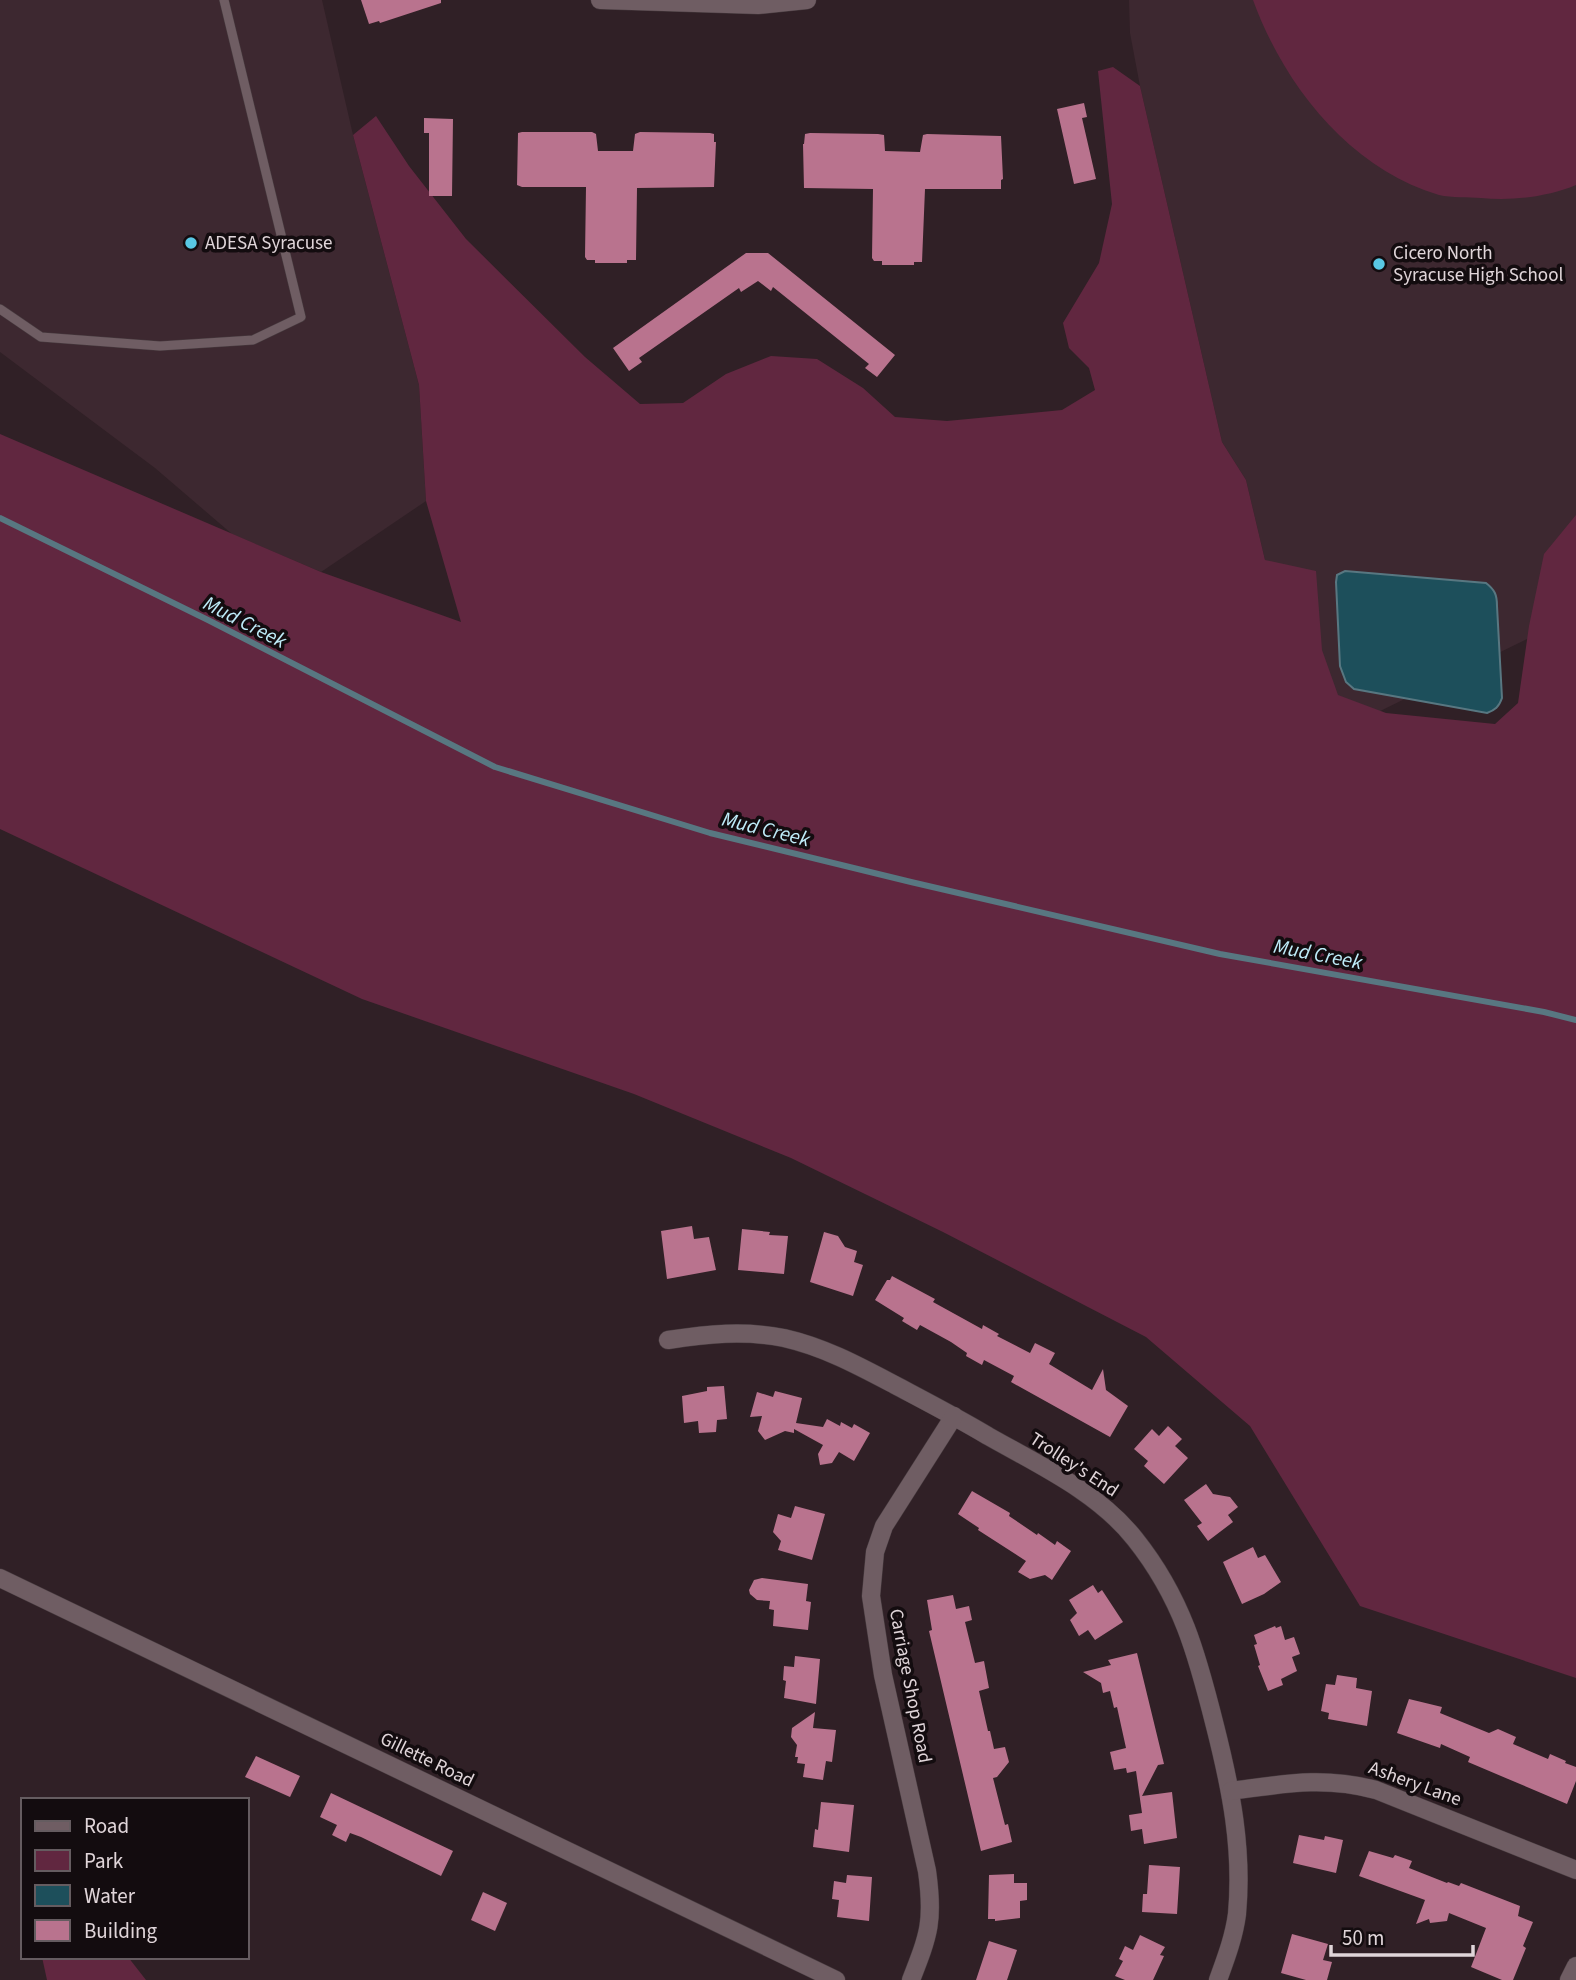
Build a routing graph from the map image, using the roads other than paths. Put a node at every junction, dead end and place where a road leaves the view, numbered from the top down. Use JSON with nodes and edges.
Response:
{"nodes":[{"id":1,"x":224,"y":0,"type":"edge"},
{"id":2,"x":600,"y":0,"type":"edge"},
{"id":3,"x":807,"y":0,"type":"edge"},
{"id":4,"x":0,"y":309,"type":"edge"},
{"id":5,"x":668,"y":1340,"type":"dead end"},
{"id":6,"x":954,"y":1416,"type":"junction"},
{"id":7,"x":0,"y":1578,"type":"edge"},
{"id":8,"x":1231,"y":1791,"type":"junction"},
{"id":9,"x":1576,"y":1870,"type":"edge"},
{"id":10,"x":1576,"y":1966,"type":"edge"},
{"id":11,"x":835,"y":1980,"type":"edge"},
{"id":12,"x":911,"y":1980,"type":"edge"},
{"id":13,"x":1218,"y":1980,"type":"edge"},
{"id":14,"x":1569,"y":1980,"type":"edge"}],
"edges":[{"from":1,"to":4,"type":"lane"},
{"from":2,"to":3,"type":"street"},
{"from":5,"to":6,"type":"street","name":"Trolley's End"},
{"from":6,"to":8,"type":"street","name":"Trolley's End"},
{"from":6,"to":12,"type":"street","name":"Carriage Shop Road"},
{"from":7,"to":11,"type":"street","name":"Gillette Road"},
{"from":8,"to":9,"type":"street","name":"Ashery Lane"},
{"from":8,"to":13,"type":"street","name":"Trolley's End"},
{"from":10,"to":14,"type":"street"}]}
